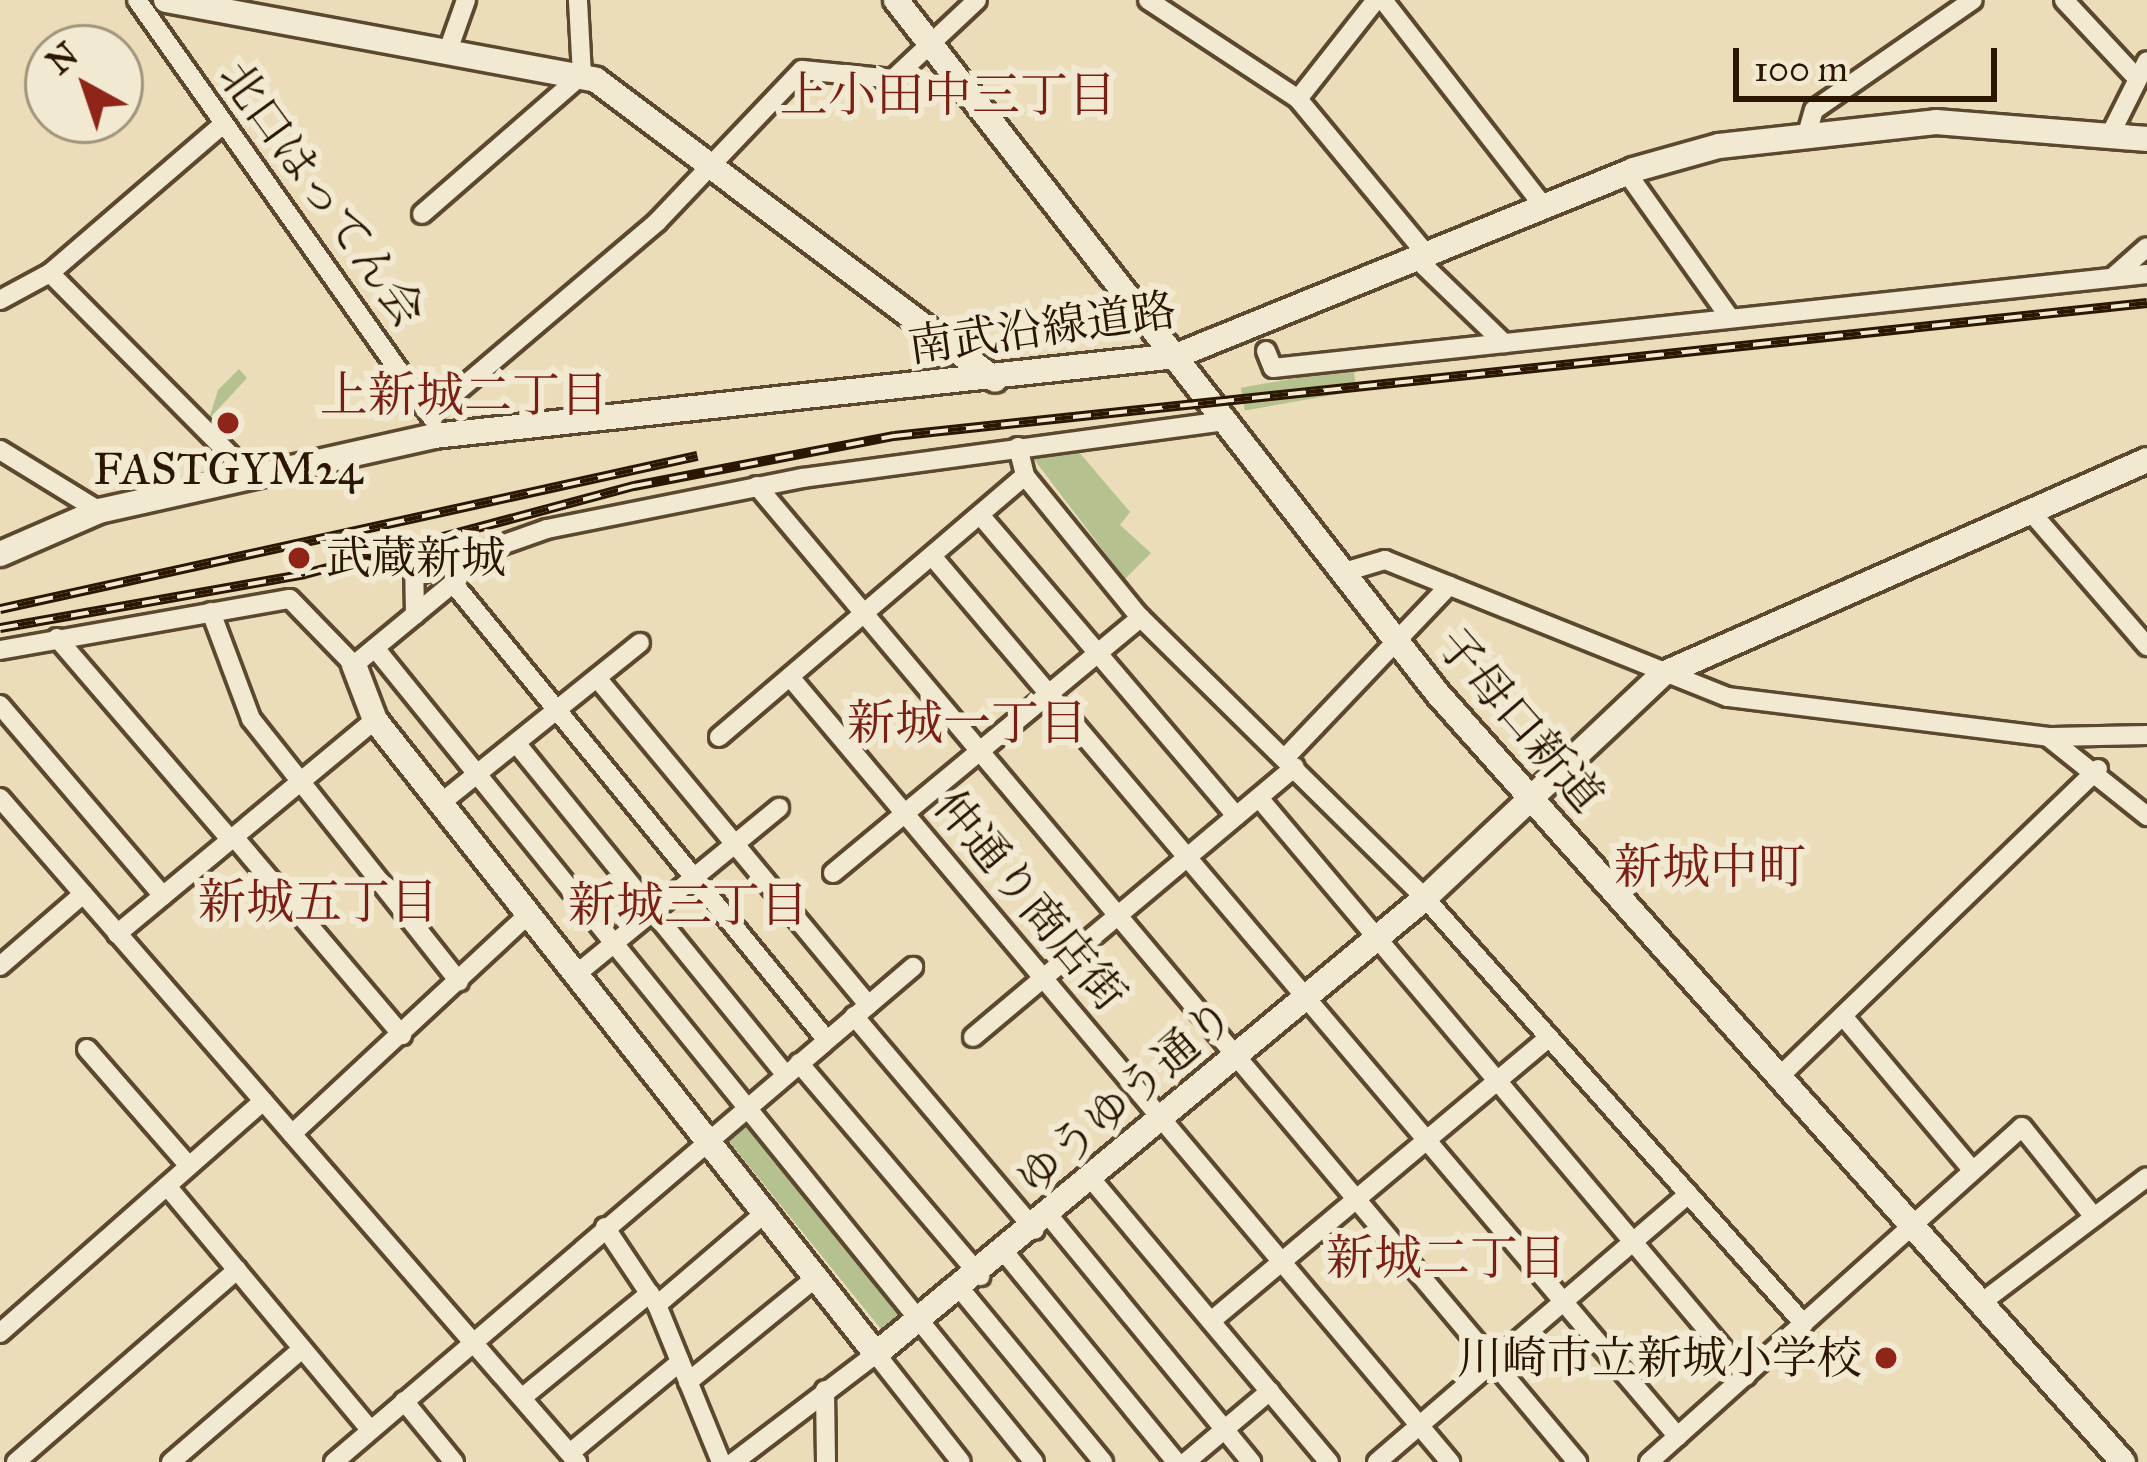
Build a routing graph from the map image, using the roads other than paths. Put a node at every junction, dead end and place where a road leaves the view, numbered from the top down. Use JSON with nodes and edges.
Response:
{"nodes":[{"id":1,"x":137,"y":0,"type":"edge"},
{"id":2,"x":166,"y":0,"type":"edge"},
{"id":3,"x":466,"y":0,"type":"edge"},
{"id":4,"x":578,"y":0,"type":"edge"},
{"id":5,"x":896,"y":0,"type":"edge"},
{"id":6,"x":977,"y":0,"type":"edge"},
{"id":7,"x":1148,"y":0,"type":"edge"},
{"id":8,"x":1379,"y":0,"type":"edge"},
{"id":9,"x":1973,"y":0,"type":"edge"},
{"id":10,"x":2064,"y":0,"type":"edge"},
{"id":11,"x":450,"y":45,"type":"junction"},
{"id":12,"x":932,"y":45,"type":"junction"},
{"id":13,"x":2140,"y":68,"type":"edge"},
{"id":14,"x":582,"y":75,"type":"junction"},
{"id":15,"x":1298,"y":99,"type":"junction"},
{"id":16,"x":222,"y":125,"type":"junction"},
{"id":17,"x":2112,"y":131,"type":"junction"},
{"id":18,"x":1807,"y":134,"type":"junction"},
{"id":19,"x":2147,"y":139,"type":"edge"},
{"id":20,"x":712,"y":165,"type":"junction"},
{"id":21,"x":1627,"y":173,"type":"junction"},
{"id":22,"x":1544,"y":207,"type":"junction"},
{"id":23,"x":422,"y":214,"type":"dead end"},
{"id":24,"x":2147,"y":247,"type":"edge"},
{"id":25,"x":1423,"y":258,"type":"junction"},
{"id":26,"x":50,"y":273,"type":"junction"},
{"id":27,"x":2147,"y":274,"type":"edge"},
{"id":28,"x":2113,"y":278,"type":"junction"},
{"id":29,"x":0,"y":300,"type":"edge"},
{"id":30,"x":1730,"y":318,"type":"junction"},
{"id":31,"x":1504,"y":343,"type":"junction"},
{"id":32,"x":1266,"y":351,"type":"dead end"},
{"id":33,"x":1176,"y":356,"type":"junction"},
{"id":34,"x":995,"y":380,"type":"junction"},
{"id":35,"x":1226,"y":421,"type":"junction"},
{"id":36,"x":433,"y":424,"type":"junction"},
{"id":37,"x":1018,"y":447,"type":"junction"},
{"id":38,"x":0,"y":451,"type":"edge"},
{"id":39,"x":2147,"y":460,"type":"edge"},
{"id":40,"x":248,"y":472,"type":"junction"},
{"id":41,"x":1024,"y":476,"type":"junction"},
{"id":42,"x":757,"y":487,"type":"junction"},
{"id":43,"x":99,"y":511,"type":"junction"},
{"id":44,"x":2030,"y":511,"type":"junction"},
{"id":45,"x":981,"y":516,"type":"junction"},
{"id":46,"x":0,"y":554,"type":"edge"},
{"id":47,"x":932,"y":556,"type":"junction"},
{"id":48,"x":479,"y":560,"type":"junction"},
{"id":49,"x":1341,"y":573,"type":"junction"},
{"id":50,"x":453,"y":583,"type":"junction"},
{"id":51,"x":1449,"y":586,"type":"junction"},
{"id":52,"x":212,"y":612,"type":"junction"},
{"id":53,"x":415,"y":615,"type":"junction"},
{"id":54,"x":860,"y":617,"type":"junction"},
{"id":55,"x":1141,"y":617,"type":"junction"},
{"id":56,"x":57,"y":638,"type":"junction"},
{"id":57,"x":1396,"y":641,"type":"junction"},
{"id":58,"x":640,"y":643,"type":"dead end"},
{"id":59,"x":2147,"y":646,"type":"edge"},
{"id":60,"x":0,"y":650,"type":"edge"},
{"id":61,"x":1096,"y":654,"type":"junction"},
{"id":62,"x":364,"y":656,"type":"junction"},
{"id":63,"x":1663,"y":674,"type":"junction"},
{"id":64,"x":790,"y":677,"type":"junction"},
{"id":65,"x":597,"y":678,"type":"junction"},
{"id":66,"x":1048,"y":693,"type":"junction"},
{"id":67,"x":0,"y":705,"type":"edge"},
{"id":68,"x":558,"y":709,"type":"junction"},
{"id":69,"x":376,"y":719,"type":"junction"},
{"id":70,"x":2147,"y":735,"type":"edge"},
{"id":71,"x":719,"y":736,"type":"dead end"},
{"id":72,"x":2048,"y":737,"type":"junction"},
{"id":73,"x":516,"y":743,"type":"junction"},
{"id":74,"x":976,"y":753,"type":"junction"},
{"id":75,"x":1290,"y":762,"type":"junction"},
{"id":76,"x":2098,"y":769,"type":"junction"},
{"id":77,"x":478,"y":773,"type":"junction"},
{"id":78,"x":301,"y":782,"type":"junction"},
{"id":79,"x":0,"y":798,"type":"edge"},
{"id":80,"x":1259,"y":798,"type":"junction"},
{"id":81,"x":1533,"y":799,"type":"junction"},
{"id":82,"x":442,"y":802,"type":"junction"},
{"id":83,"x":779,"y":808,"type":"dead end"},
{"id":84,"x":905,"y":812,"type":"junction"},
{"id":85,"x":2147,"y":816,"type":"edge"},
{"id":86,"x":1236,"y":817,"type":"junction"},
{"id":87,"x":233,"y":838,"type":"junction"},
{"id":88,"x":736,"y":844,"type":"junction"},
{"id":89,"x":1190,"y":856,"type":"junction"},
{"id":90,"x":833,"y":873,"type":"dead end"},
{"id":91,"x":694,"y":878,"type":"junction"},
{"id":92,"x":83,"y":894,"type":"junction"},
{"id":93,"x":163,"y":896,"type":"junction"},
{"id":94,"x":1425,"y":898,"type":"junction"},
{"id":95,"x":653,"y":911,"type":"junction"},
{"id":96,"x":530,"y":913,"type":"junction"},
{"id":97,"x":1118,"y":918,"type":"junction"},
{"id":98,"x":117,"y":934,"type":"junction"},
{"id":99,"x":1377,"y":938,"type":"junction"},
{"id":100,"x":612,"y":945,"type":"junction"},
{"id":101,"x":0,"y":966,"type":"edge"},
{"id":102,"x":913,"y":967,"type":"dead end"},
{"id":103,"x":579,"y":972,"type":"junction"},
{"id":104,"x":1044,"y":978,"type":"junction"},
{"id":105,"x":459,"y":981,"type":"junction"},
{"id":106,"x":1308,"y":996,"type":"junction"},
{"id":107,"x":861,"y":1011,"type":"junction"},
{"id":108,"x":1844,"y":1016,"type":"junction"},
{"id":109,"x":402,"y":1035,"type":"junction"},
{"id":110,"x":973,"y":1037,"type":"dead end"},
{"id":111,"x":1550,"y":1037,"type":"junction"},
{"id":112,"x":826,"y":1040,"type":"junction"},
{"id":113,"x":87,"y":1049,"type":"dead end"},
{"id":114,"x":1236,"y":1056,"type":"junction"},
{"id":115,"x":792,"y":1068,"type":"junction"},
{"id":116,"x":1780,"y":1076,"type":"junction"},
{"id":117,"x":1498,"y":1081,"type":"junction"},
{"id":118,"x":263,"y":1101,"type":"junction"},
{"id":119,"x":745,"y":1108,"type":"junction"},
{"id":120,"x":1164,"y":1119,"type":"junction"},
{"id":121,"x":292,"y":1134,"type":"junction"},
{"id":122,"x":710,"y":1137,"type":"junction"},
{"id":123,"x":1429,"y":1140,"type":"junction"},
{"id":124,"x":190,"y":1166,"type":"junction"},
{"id":125,"x":1973,"y":1171,"type":"junction"},
{"id":126,"x":2147,"y":1177,"type":"edge"},
{"id":127,"x":1093,"y":1181,"type":"junction"},
{"id":128,"x":167,"y":1186,"type":"junction"},
{"id":129,"x":1689,"y":1194,"type":"junction"},
{"id":130,"x":1357,"y":1201,"type":"junction"},
{"id":131,"x":767,"y":1211,"type":"junction"},
{"id":132,"x":2094,"y":1217,"type":"junction"},
{"id":133,"x":1042,"y":1224,"type":"junction"},
{"id":134,"x":1913,"y":1225,"type":"junction"},
{"id":135,"x":605,"y":1227,"type":"junction"},
{"id":136,"x":1633,"y":1242,"type":"junction"},
{"id":137,"x":1006,"y":1254,"type":"junction"},
{"id":138,"x":1283,"y":1262,"type":"junction"},
{"id":139,"x":237,"y":1270,"type":"junction"},
{"id":140,"x":818,"y":1276,"type":"junction"},
{"id":141,"x":971,"y":1284,"type":"junction"},
{"id":142,"x":653,"y":1299,"type":"junction"},
{"id":143,"x":1564,"y":1301,"type":"junction"},
{"id":144,"x":1981,"y":1304,"type":"junction"},
{"id":145,"x":1211,"y":1321,"type":"junction"},
{"id":146,"x":923,"y":1324,"type":"junction"},
{"id":147,"x":1804,"y":1324,"type":"junction"},
{"id":148,"x":0,"y":1333,"type":"edge"},
{"id":149,"x":474,"y":1340,"type":"junction"},
{"id":150,"x":302,"y":1348,"type":"junction"},
{"id":151,"x":876,"y":1354,"type":"junction"},
{"id":152,"x":680,"y":1362,"type":"junction"},
{"id":153,"x":1492,"y":1364,"type":"junction"},
{"id":154,"x":1746,"y":1376,"type":"junction"},
{"id":155,"x":688,"y":1382,"type":"junction"},
{"id":156,"x":825,"y":1390,"type":"junction"},
{"id":157,"x":1270,"y":1391,"type":"junction"},
{"id":158,"x":523,"y":1397,"type":"junction"},
{"id":159,"x":404,"y":1401,"type":"junction"},
{"id":160,"x":1419,"y":1426,"type":"junction"},
{"id":161,"x":370,"y":1430,"type":"junction"},
{"id":162,"x":1224,"y":1430,"type":"junction"},
{"id":163,"x":1678,"y":1437,"type":"junction"},
{"id":164,"x":573,"y":1458,"type":"edge"},
{"id":165,"x":953,"y":1459,"type":"edge"},
{"id":166,"x":16,"y":1462,"type":"edge"},
{"id":167,"x":171,"y":1462,"type":"edge"},
{"id":168,"x":334,"y":1462,"type":"edge"},
{"id":169,"x":454,"y":1462,"type":"edge"},
{"id":170,"x":721,"y":1462,"type":"edge"},
{"id":171,"x":734,"y":1462,"type":"edge"},
{"id":172,"x":826,"y":1462,"type":"edge"},
{"id":173,"x":1034,"y":1462,"type":"edge"},
{"id":174,"x":1103,"y":1462,"type":"edge"},
{"id":175,"x":1176,"y":1462,"type":"edge"},
{"id":176,"x":1186,"y":1462,"type":"edge"},
{"id":177,"x":1251,"y":1462,"type":"edge"},
{"id":178,"x":1329,"y":1462,"type":"edge"},
{"id":179,"x":1377,"y":1462,"type":"edge"},
{"id":180,"x":1450,"y":1462,"type":"edge"},
{"id":181,"x":1576,"y":1462,"type":"edge"},
{"id":182,"x":1649,"y":1462,"type":"edge"},
{"id":183,"x":2123,"y":1462,"type":"edge"}],
"edges":[{"from":1,"to":16,"type":"street","name":"北口はってん会"},
{"from":2,"to":11,"type":"street"},
{"from":3,"to":11,"type":"street"},
{"from":4,"to":14,"type":"street"},
{"from":5,"to":12,"type":"street","name":"子母口新道"},
{"from":6,"to":12,"type":"street"},
{"from":7,"to":15,"type":"street"},
{"from":8,"to":15,"type":"street"},
{"from":8,"to":22,"type":"street"},
{"from":9,"to":18,"type":"street"},
{"from":10,"to":13,"type":"street"},
{"from":11,"to":14,"type":"street"},
{"from":12,"to":20,"type":"street"},
{"from":12,"to":33,"type":"street","name":"子母口新道"},
{"from":13,"to":17,"type":"street"},
{"from":14,"to":20,"type":"street"},
{"from":14,"to":23,"type":"street"},
{"from":15,"to":25,"type":"street"},
{"from":16,"to":26,"type":"street"},
{"from":16,"to":36,"type":"street","name":"北口はってん会"},
{"from":17,"to":18,"type":"street","name":"南武沿線道路"},
{"from":17,"to":19,"type":"street","name":"南武沿線道路"},
{"from":18,"to":21,"type":"street","name":"南武沿線道路"},
{"from":20,"to":34,"type":"street"},
{"from":20,"to":36,"type":"street"},
{"from":21,"to":22,"type":"street","name":"南武沿線道路"},
{"from":21,"to":30,"type":"street"},
{"from":22,"to":25,"type":"street","name":"南武沿線道路"},
{"from":24,"to":28,"type":"street"},
{"from":25,"to":31,"type":"street"},
{"from":25,"to":33,"type":"street","name":"南武沿線道路"},
{"from":26,"to":29,"type":"street"},
{"from":26,"to":40,"type":"street"},
{"from":27,"to":28,"type":"street"},
{"from":28,"to":30,"type":"street"},
{"from":30,"to":31,"type":"street"},
{"from":31,"to":32,"type":"street"},
{"from":33,"to":34,"type":"street","name":"南武沿線道路"},
{"from":33,"to":35,"type":"street","name":"子母口新道"},
{"from":34,"to":36,"type":"street","name":"南武沿線道路"},
{"from":35,"to":37,"type":"street"},
{"from":35,"to":49,"type":"street","name":"子母口新道"},
{"from":36,"to":40,"type":"street","name":"南武沿線道路"},
{"from":37,"to":41,"type":"street"},
{"from":37,"to":42,"type":"street"},
{"from":38,"to":43,"type":"street"},
{"from":39,"to":44,"type":"street","name":"ゆうゆう通り"},
{"from":40,"to":43,"type":"street","name":"南武沿線道路"},
{"from":41,"to":45,"type":"street"},
{"from":41,"to":55,"type":"street"},
{"from":42,"to":48,"type":"street"},
{"from":42,"to":54,"type":"street"},
{"from":43,"to":46,"type":"street","name":"南武沿線道路"},
{"from":44,"to":59,"type":"street"},
{"from":44,"to":63,"type":"street","name":"ゆうゆう通り"},
{"from":45,"to":47,"type":"street"},
{"from":45,"to":61,"type":"street"},
{"from":47,"to":54,"type":"street"},
{"from":47,"to":66,"type":"street"},
{"from":48,"to":50,"type":"street"},
{"from":48,"to":53,"type":"street"},
{"from":49,"to":51,"type":"street"},
{"from":49,"to":57,"type":"street","name":"子母口新道"},
{"from":50,"to":53,"type":"street"},
{"from":50,"to":68,"type":"street"},
{"from":51,"to":57,"type":"street"},
{"from":51,"to":63,"type":"street"},
{"from":52,"to":56,"type":"street"},
{"from":52,"to":62,"type":"street"},
{"from":52,"to":78,"type":"street"},
{"from":53,"to":62,"type":"street"},
{"from":54,"to":64,"type":"street"},
{"from":54,"to":74,"type":"street"},
{"from":55,"to":61,"type":"street"},
{"from":55,"to":75,"type":"street"},
{"from":56,"to":60,"type":"street"},
{"from":56,"to":87,"type":"street"},
{"from":57,"to":75,"type":"street"},
{"from":57,"to":81,"type":"street","name":"子母口新道"},
{"from":58,"to":65,"type":"street"},
{"from":61,"to":66,"type":"street"},
{"from":61,"to":86,"type":"street"},
{"from":62,"to":69,"type":"street"},
{"from":62,"to":77,"type":"street"},
{"from":63,"to":72,"type":"street"},
{"from":63,"to":81,"type":"street","name":"ゆうゆう通り"},
{"from":64,"to":71,"type":"street"},
{"from":64,"to":84,"type":"street","name":"仲通り商店街"},
{"from":65,"to":68,"type":"street"},
{"from":65,"to":88,"type":"street"},
{"from":66,"to":74,"type":"street"},
{"from":66,"to":89,"type":"street"},
{"from":67,"to":93,"type":"street"},
{"from":68,"to":73,"type":"street"},
{"from":68,"to":91,"type":"street"},
{"from":69,"to":78,"type":"street"},
{"from":69,"to":82,"type":"street"},
{"from":70,"to":72,"type":"street"},
{"from":72,"to":76,"type":"street"},
{"from":73,"to":77,"type":"street"},
{"from":73,"to":95,"type":"street"},
{"from":74,"to":84,"type":"street"},
{"from":74,"to":97,"type":"street"},
{"from":75,"to":80,"type":"street"},
{"from":75,"to":94,"type":"street"},
{"from":76,"to":85,"type":"street"},
{"from":76,"to":108,"type":"street"},
{"from":77,"to":82,"type":"street"},
{"from":77,"to":100,"type":"street"},
{"from":78,"to":87,"type":"street"},
{"from":78,"to":105,"type":"street"},
{"from":79,"to":92,"type":"street"},
{"from":80,"to":86,"type":"street"},
{"from":80,"to":99,"type":"street"},
{"from":81,"to":94,"type":"street","name":"ゆうゆう通り"},
{"from":81,"to":116,"type":"street","name":"子母口新道"},
{"from":82,"to":96,"type":"street"},
{"from":83,"to":88,"type":"street"},
{"from":84,"to":90,"type":"street"},
{"from":84,"to":104,"type":"street","name":"仲通り商店街"},
{"from":86,"to":89,"type":"street"},
{"from":87,"to":93,"type":"street"},
{"from":87,"to":109,"type":"street"},
{"from":88,"to":91,"type":"street"},
{"from":88,"to":107,"type":"street"},
{"from":89,"to":97,"type":"street"},
{"from":89,"to":106,"type":"street"},
{"from":91,"to":95,"type":"street"},
{"from":91,"to":112,"type":"street"},
{"from":92,"to":98,"type":"street"},
{"from":92,"to":101,"type":"street"},
{"from":93,"to":98,"type":"street"},
{"from":94,"to":99,"type":"street","name":"ゆうゆう通り"},
{"from":94,"to":111,"type":"street"},
{"from":95,"to":100,"type":"street"},
{"from":95,"to":115,"type":"street"},
{"from":96,"to":103,"type":"street"},
{"from":96,"to":105,"type":"street"},
{"from":97,"to":104,"type":"street"},
{"from":97,"to":114,"type":"street"},
{"from":98,"to":118,"type":"street"},
{"from":99,"to":106,"type":"street","name":"ゆうゆう通り"},
{"from":99,"to":117,"type":"street"},
{"from":100,"to":103,"type":"street"},
{"from":100,"to":119,"type":"street"},
{"from":102,"to":107,"type":"street"},
{"from":103,"to":122,"type":"street"},
{"from":104,"to":110,"type":"street"},
{"from":104,"to":120,"type":"street","name":"仲通り商店街"},
{"from":105,"to":109,"type":"street"},
{"from":106,"to":114,"type":"street","name":"ゆうゆう通り"},
{"from":106,"to":123,"type":"street"},
{"from":107,"to":112,"type":"street"},
{"from":107,"to":133,"type":"street"},
{"from":108,"to":116,"type":"street"},
{"from":108,"to":125,"type":"street"},
{"from":109,"to":121,"type":"street"},
{"from":111,"to":117,"type":"street"},
{"from":111,"to":129,"type":"street"},
{"from":112,"to":115,"type":"street"},
{"from":113,"to":124,"type":"street"},
{"from":114,"to":120,"type":"street","name":"ゆうゆう通り"},
{"from":114,"to":130,"type":"street"},
{"from":115,"to":119,"type":"street"},
{"from":115,"to":141,"type":"street"},
{"from":116,"to":134,"type":"street","name":"子母口新道"},
{"from":117,"to":123,"type":"street"},
{"from":117,"to":136,"type":"street"},
{"from":118,"to":121,"type":"street"},
{"from":118,"to":124,"type":"street"},
{"from":119,"to":122,"type":"street"},
{"from":119,"to":146,"type":"street"},
{"from":120,"to":127,"type":"street","name":"ゆうゆう通り"},
{"from":120,"to":138,"type":"street","name":"仲通り商店街"},
{"from":121,"to":149,"type":"street"},
{"from":122,"to":131,"type":"street"},
{"from":122,"to":135,"type":"street"},
{"from":123,"to":130,"type":"street"},
{"from":123,"to":143,"type":"street"},
{"from":124,"to":128,"type":"street"},
{"from":125,"to":132,"type":"street"},
{"from":125,"to":134,"type":"street"},
{"from":126,"to":132,"type":"street"},
{"from":127,"to":133,"type":"street","name":"ゆうゆう通り"},
{"from":127,"to":145,"type":"street"},
{"from":128,"to":139,"type":"street"},
{"from":128,"to":148,"type":"street"},
{"from":129,"to":136,"type":"street"},
{"from":129,"to":147,"type":"street"},
{"from":130,"to":138,"type":"street"},
{"from":130,"to":153,"type":"street"},
{"from":131,"to":140,"type":"street"},
{"from":131,"to":142,"type":"street"},
{"from":132,"to":144,"type":"street"},
{"from":133,"to":137,"type":"street","name":"ゆうゆう通り"},
{"from":133,"to":162,"type":"street"},
{"from":134,"to":144,"type":"street","name":"子母口新道"},
{"from":134,"to":147,"type":"street"},
{"from":135,"to":142,"type":"street"},
{"from":135,"to":149,"type":"street"},
{"from":136,"to":143,"type":"street"},
{"from":136,"to":154,"type":"street"},
{"from":137,"to":141,"type":"street","name":"ゆうゆう通り"},
{"from":137,"to":175,"type":"street"},
{"from":138,"to":145,"type":"street"},
{"from":138,"to":160,"type":"street","name":"仲通り商店街"},
{"from":139,"to":150,"type":"street"},
{"from":139,"to":166,"type":"street"},
{"from":140,"to":151,"type":"street"},
{"from":140,"to":155,"type":"street"},
{"from":141,"to":146,"type":"street","name":"ゆうゆう通り"},
{"from":141,"to":174,"type":"street"},
{"from":142,"to":152,"type":"street"},
{"from":142,"to":158,"type":"street"},
{"from":143,"to":153,"type":"street"},
{"from":143,"to":163,"type":"street"},
{"from":144,"to":183,"type":"street","name":"子母口新道"},
{"from":145,"to":157,"type":"street"},
{"from":146,"to":151,"type":"street","name":"ゆうゆう通り"},
{"from":146,"to":173,"type":"street"},
{"from":147,"to":154,"type":"street"},
{"from":149,"to":158,"type":"street"},
{"from":149,"to":159,"type":"street"},
{"from":150,"to":161,"type":"street"},
{"from":150,"to":167,"type":"street"},
{"from":151,"to":156,"type":"street"},
{"from":151,"to":165,"type":"street"},
{"from":152,"to":155,"type":"street"},
{"from":152,"to":164,"type":"street"},
{"from":153,"to":160,"type":"street"},
{"from":153,"to":181,"type":"street"},
{"from":154,"to":163,"type":"street"},
{"from":155,"to":170,"type":"street"},
{"from":156,"to":171,"type":"street"},
{"from":156,"to":172,"type":"street"},
{"from":157,"to":162,"type":"street"},
{"from":157,"to":178,"type":"street"},
{"from":158,"to":164,"type":"street"},
{"from":159,"to":161,"type":"street"},
{"from":159,"to":169,"type":"street"},
{"from":160,"to":179,"type":"street"},
{"from":160,"to":180,"type":"street","name":"仲通り商店街"},
{"from":161,"to":168,"type":"street"},
{"from":162,"to":176,"type":"street"},
{"from":162,"to":177,"type":"street"},
{"from":163,"to":182,"type":"street"}]}
